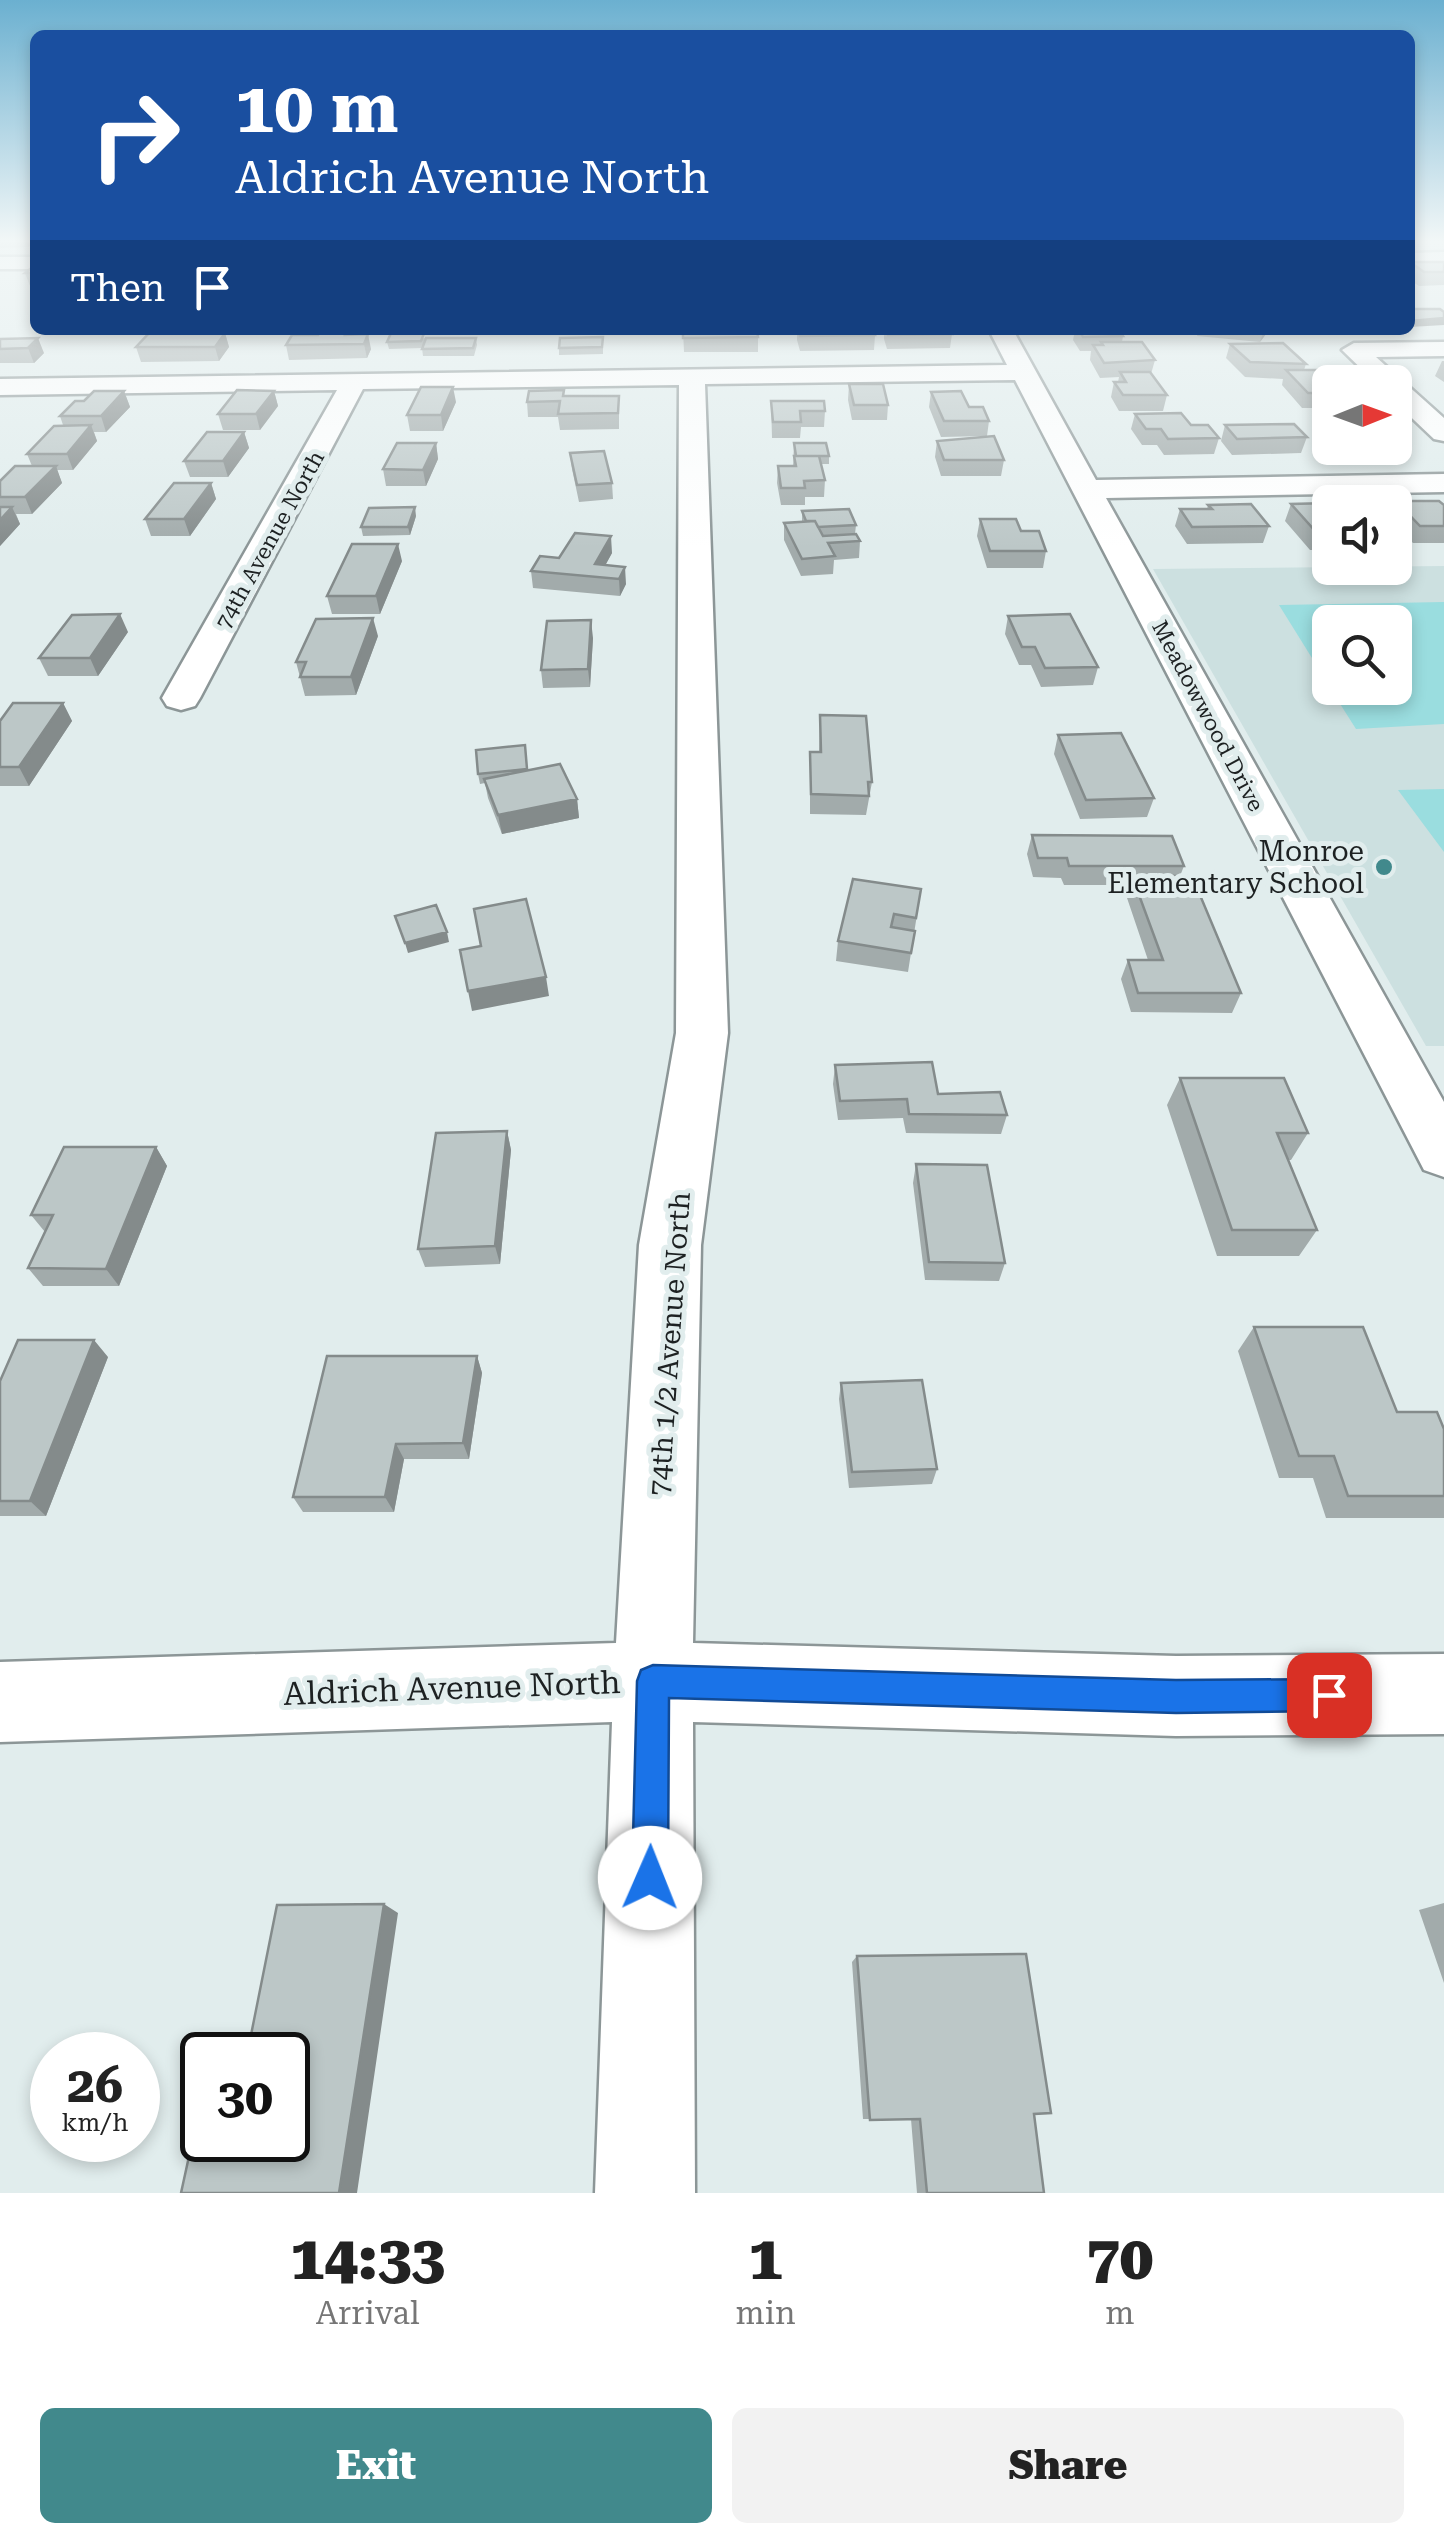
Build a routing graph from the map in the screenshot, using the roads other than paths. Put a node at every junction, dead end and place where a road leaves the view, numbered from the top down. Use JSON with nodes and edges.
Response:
{"nodes":[{"id":1,"x":1008,"y":343,"type":"edge"},
{"id":2,"x":1444,"y":350,"type":"edge"},
{"id":3,"x":1370,"y":365,"type":"edge"},
{"id":4,"x":1024,"y":372,"type":"junction"},
{"id":5,"x":692,"y":377,"type":"junction"},
{"id":6,"x":355,"y":380,"type":"junction"},
{"id":7,"x":46,"y":386,"type":"junction"},
{"id":8,"x":0,"y":387,"type":"edge"},
{"id":9,"x":1412,"y":403,"type":"edge"},
{"id":10,"x":11,"y":418,"type":"dead end"},
{"id":11,"x":1444,"y":432,"type":"edge"},
{"id":12,"x":1444,"y":483,"type":"edge"},
{"id":13,"x":1086,"y":488,"type":"junction"},
{"id":14,"x":181,"y":698,"type":"dead end"},
{"id":15,"x":1444,"y":1154,"type":"edge"},
{"id":16,"x":653,"y":1681,"type":"junction"},
{"id":17,"x":1444,"y":1694,"type":"edge"},
{"id":18,"x":0,"y":1702,"type":"edge"},
{"id":19,"x":646,"y":2193,"type":"edge"}],
"edges":[{"from":1,"to":4,"type":"street","name":"Meadowwood Drive"},
{"from":2,"to":3,"type":"street"},
{"from":4,"to":5,"type":"street"},
{"from":4,"to":13,"type":"street","name":"Meadowwood Drive"},
{"from":5,"to":6,"type":"street"},
{"from":5,"to":16,"type":"street","name":"74th 1/2 Avenue North"},
{"from":6,"to":7,"type":"street"},
{"from":6,"to":14,"type":"street","name":"74th Avenue North"},
{"from":7,"to":8,"type":"street"},
{"from":7,"to":10,"type":"street"},
{"from":9,"to":11,"type":"street"},
{"from":12,"to":13,"type":"street"},
{"from":13,"to":15,"type":"street","name":"Meadowwood Drive"},
{"from":16,"to":17,"type":"street","name":"Aldrich Avenue North"},
{"from":16,"to":18,"type":"street","name":"Aldrich Avenue North"},
{"from":16,"to":19,"type":"street","name":"74th 1/2 Avenue North"}]}
